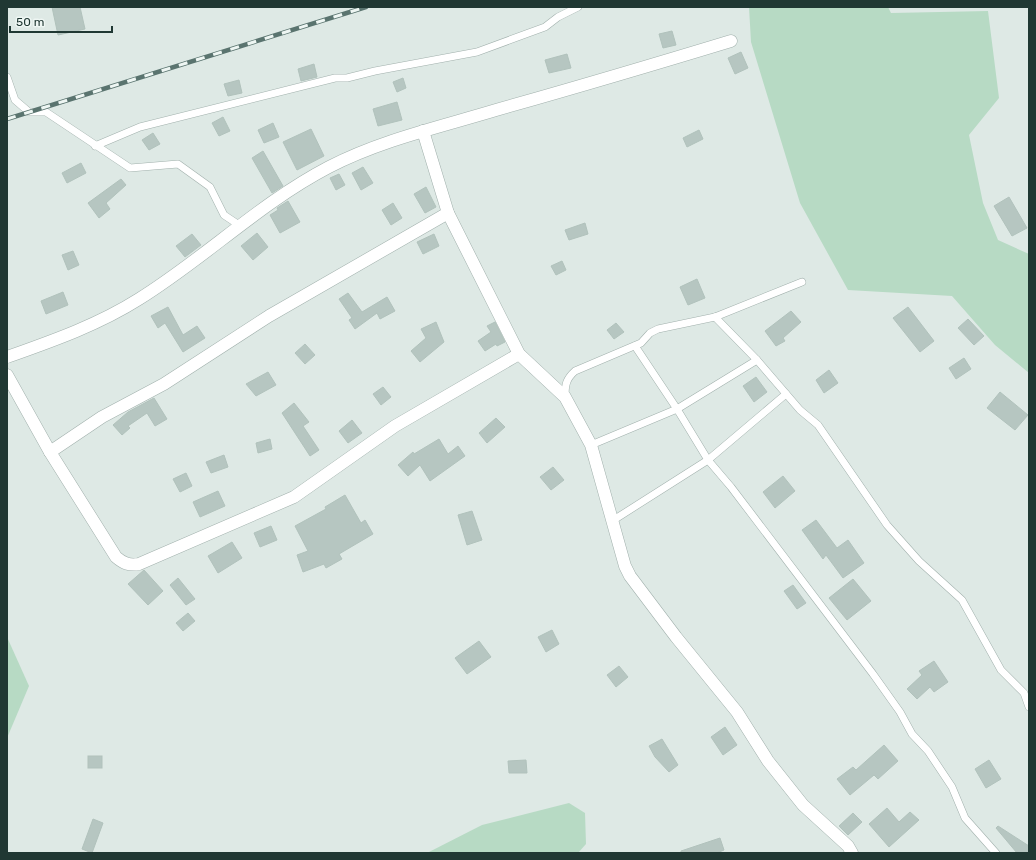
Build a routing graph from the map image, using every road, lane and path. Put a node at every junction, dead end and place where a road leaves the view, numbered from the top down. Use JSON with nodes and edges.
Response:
{"nodes":[{"id":1,"x":578,"y":7,"type":"edge"},
{"id":2,"x":730,"y":41,"type":"dead end"},
{"id":3,"x":7,"y":77,"type":"edge"},
{"id":4,"x":424,"y":131,"type":"junction"},
{"id":5,"x":95,"y":146,"type":"junction"},
{"id":6,"x":448,"y":213,"type":"junction"},
{"id":7,"x":238,"y":225,"type":"junction"},
{"id":8,"x":802,"y":282,"type":"dead end"},
{"id":9,"x":715,"y":317,"type":"junction"},
{"id":10,"x":635,"y":346,"type":"junction"},
{"id":11,"x":520,"y":354,"type":"junction"},
{"id":12,"x":7,"y":357,"type":"edge"},
{"id":13,"x":757,"y":360,"type":"junction"},
{"id":14,"x":7,"y":375,"type":"edge"},
{"id":15,"x":786,"y":394,"type":"junction"},
{"id":16,"x":565,"y":397,"type":"junction"},
{"id":17,"x":677,"y":409,"type":"junction"},
{"id":18,"x":591,"y":445,"type":"junction"},
{"id":19,"x":50,"y":452,"type":"junction"},
{"id":20,"x":708,"y":460,"type":"junction"},
{"id":21,"x":612,"y":521,"type":"junction"},
{"id":22,"x":1029,"y":707,"type":"edge"},
{"id":23,"x":852,"y":853,"type":"edge"},
{"id":24,"x":996,"y":853,"type":"edge"}],
"edges":[{"from":1,"to":5,"type":"lane"},
{"from":2,"to":4,"type":"street"},
{"from":3,"to":5,"type":"lane"},
{"from":4,"to":6,"type":"street"},
{"from":4,"to":7,"type":"street"},
{"from":5,"to":7,"type":"lane"},
{"from":6,"to":11,"type":"street"},
{"from":6,"to":19,"type":"street"},
{"from":7,"to":12,"type":"street"},
{"from":8,"to":9,"type":"lane"},
{"from":9,"to":10,"type":"lane"},
{"from":9,"to":13,"type":"lane"},
{"from":10,"to":16,"type":"lane"},
{"from":10,"to":17,"type":"lane"},
{"from":11,"to":16,"type":"street"},
{"from":11,"to":19,"type":"street"},
{"from":13,"to":15,"type":"lane"},
{"from":13,"to":17,"type":"lane"},
{"from":14,"to":19,"type":"street"},
{"from":15,"to":20,"type":"lane"},
{"from":15,"to":22,"type":"lane"},
{"from":16,"to":18,"type":"street"},
{"from":17,"to":18,"type":"lane"},
{"from":17,"to":20,"type":"lane"},
{"from":18,"to":21,"type":"street"},
{"from":20,"to":21,"type":"lane"},
{"from":20,"to":24,"type":"lane"},
{"from":21,"to":23,"type":"street"}]}
